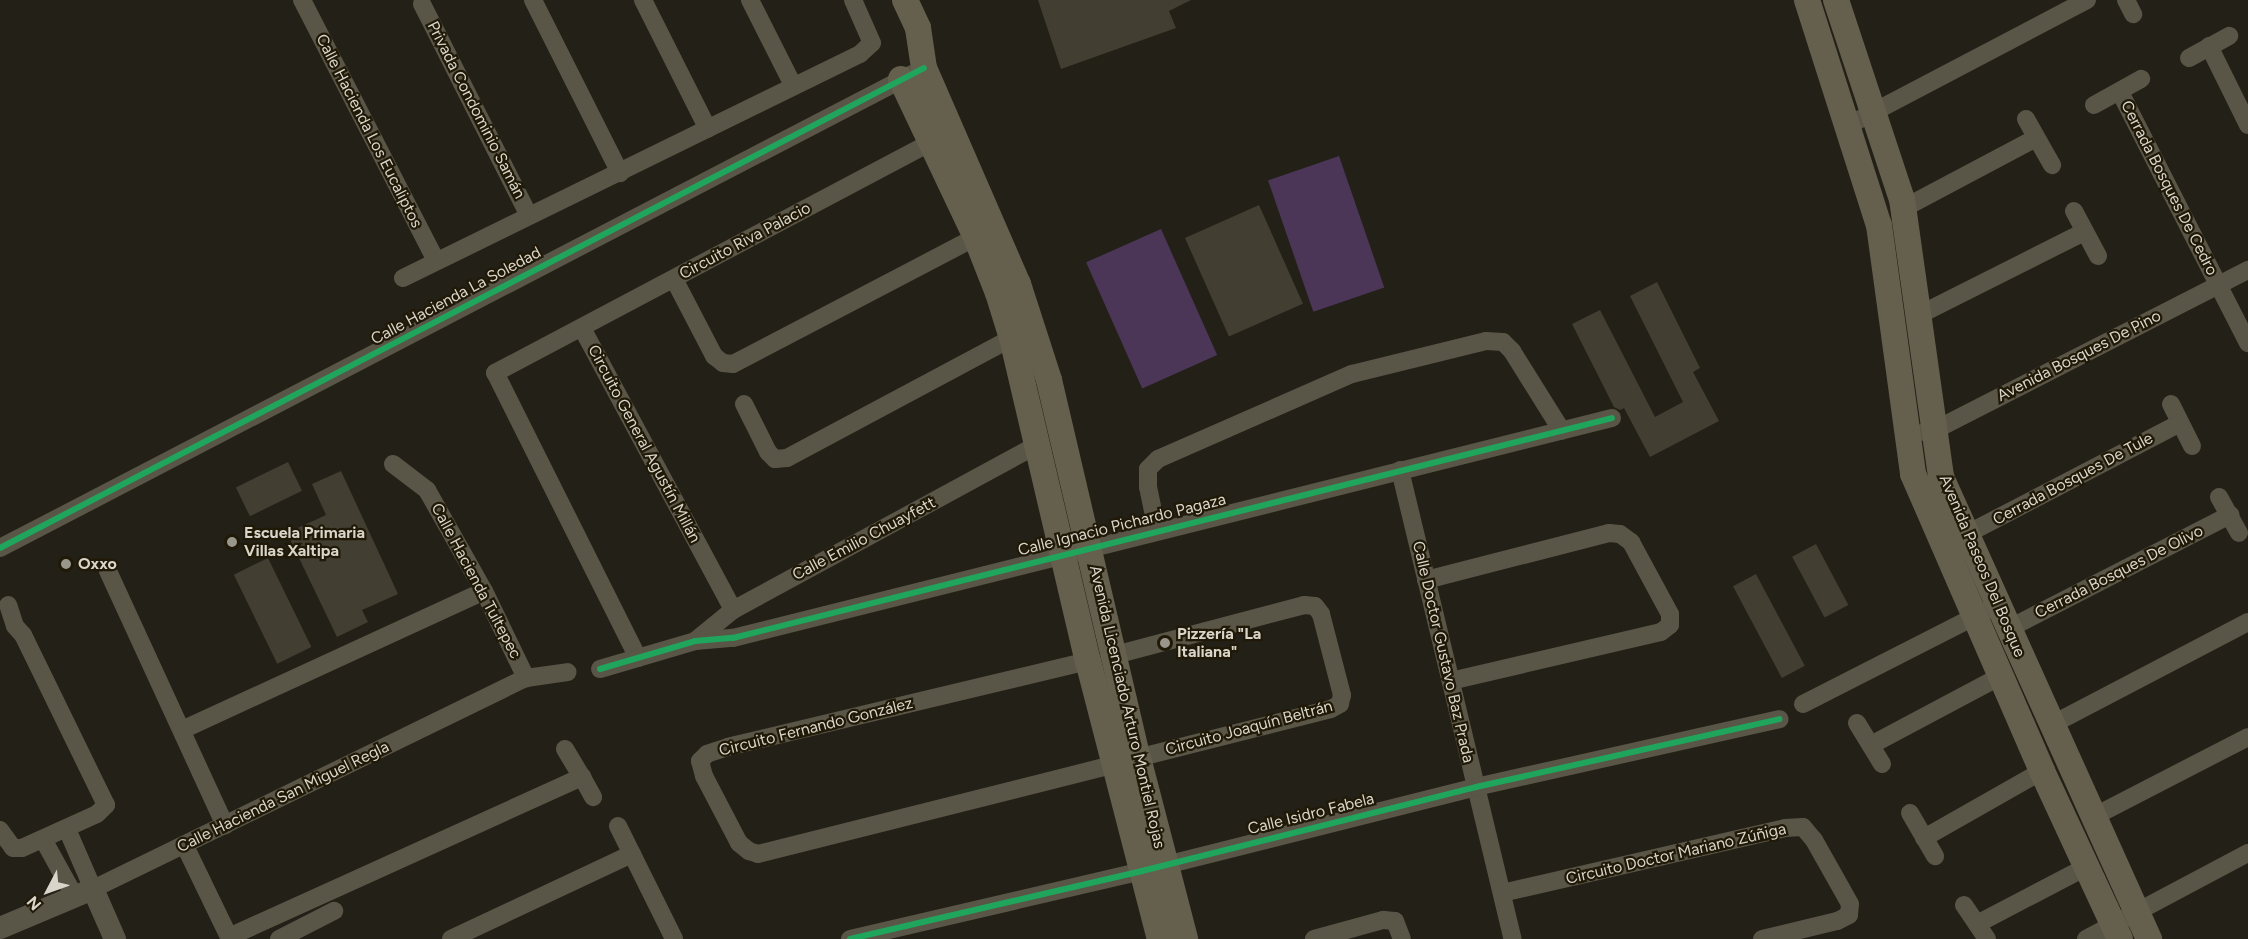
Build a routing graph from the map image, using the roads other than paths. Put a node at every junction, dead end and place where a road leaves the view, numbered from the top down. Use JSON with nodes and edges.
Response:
{"nodes":[{"id":1,"x":302,"y":0,"type":"edge"},
{"id":2,"x":533,"y":0,"type":"edge"},
{"id":3,"x":643,"y":0,"type":"edge"},
{"id":4,"x":750,"y":0,"type":"edge"},
{"id":5,"x":853,"y":0,"type":"edge"},
{"id":6,"x":905,"y":0,"type":"edge"},
{"id":7,"x":1807,"y":0,"type":"edge"},
{"id":8,"x":1836,"y":0,"type":"edge"},
{"id":9,"x":2087,"y":0,"type":"edge"},
{"id":10,"x":423,"y":4,"type":"dead end"},
{"id":11,"x":2229,"y":36,"type":"dead end"},
{"id":12,"x":2209,"y":46,"type":"junction"},
{"id":13,"x":2189,"y":58,"type":"dead end"},
{"id":14,"x":924,"y":68,"type":"junction"},
{"id":15,"x":901,"y":79,"type":"junction"},
{"id":16,"x":2141,"y":80,"type":"dead end"},
{"id":17,"x":793,"y":85,"type":"junction"},
{"id":18,"x":2120,"y":92,"type":"junction"},
{"id":19,"x":2094,"y":105,"type":"dead end"},
{"id":20,"x":1874,"y":114,"type":"junction"},
{"id":21,"x":2026,"y":119,"type":"dead end"},
{"id":22,"x":2248,"y":124,"type":"edge"},
{"id":23,"x":1847,"y":126,"type":"junction"},
{"id":24,"x":708,"y":129,"type":"junction"},
{"id":25,"x":2036,"y":138,"type":"junction"},
{"id":26,"x":932,"y":142,"type":"junction"},
{"id":27,"x":2052,"y":165,"type":"dead end"},
{"id":28,"x":620,"y":173,"type":"junction"},
{"id":29,"x":1904,"y":208,"type":"junction"},
{"id":30,"x":2074,"y":212,"type":"dead end"},
{"id":31,"x":530,"y":216,"type":"junction"},
{"id":32,"x":2084,"y":232,"type":"junction"},
{"id":33,"x":976,"y":237,"type":"junction"},
{"id":34,"x":2098,"y":256,"type":"dead end"},
{"id":35,"x":436,"y":261,"type":"junction"},
{"id":36,"x":2248,"y":270,"type":"edge"},
{"id":37,"x":403,"y":278,"type":"dead end"},
{"id":38,"x":674,"y":279,"type":"junction"},
{"id":39,"x":2219,"y":284,"type":"junction"},
{"id":40,"x":1918,"y":315,"type":"junction"},
{"id":41,"x":582,"y":328,"type":"junction"},
{"id":42,"x":1012,"y":338,"type":"junction"},
{"id":43,"x":2248,"y":343,"type":"edge"},
{"id":44,"x":744,"y":404,"type":"dead end"},
{"id":45,"x":2170,"y":404,"type":"dead end"},
{"id":46,"x":1612,"y":418,"type":"dead end"},
{"id":47,"x":2180,"y":423,"type":"junction"},
{"id":48,"x":1935,"y":430,"type":"junction"},
{"id":49,"x":1562,"y":431,"type":"junction"},
{"id":50,"x":1907,"y":434,"type":"junction"},
{"id":51,"x":1038,"y":444,"type":"junction"},
{"id":52,"x":2192,"y":446,"type":"dead end"},
{"id":53,"x":393,"y":464,"type":"dead end"},
{"id":54,"x":1400,"y":470,"type":"junction"},
{"id":55,"x":2219,"y":496,"type":"dead end"},
{"id":56,"x":2230,"y":515,"type":"junction"},
{"id":57,"x":1157,"y":530,"type":"junction"},
{"id":58,"x":2239,"y":532,"type":"dead end"},
{"id":59,"x":1965,"y":535,"type":"junction"},
{"id":60,"x":1090,"y":547,"type":"junction"},
{"id":61,"x":0,"y":548,"type":"edge"},
{"id":62,"x":1065,"y":553,"type":"junction"},
{"id":63,"x":108,"y":571,"type":"dead end"},
{"id":64,"x":1426,"y":580,"type":"junction"},
{"id":65,"x":484,"y":591,"type":"junction"},
{"id":66,"x":8,"y":605,"type":"dead end"},
{"id":67,"x":1997,"y":605,"type":"junction"},
{"id":68,"x":733,"y":610,"type":"junction"},
{"id":69,"x":1974,"y":616,"type":"junction"},
{"id":70,"x":2248,"y":622,"type":"edge"},
{"id":71,"x":2008,"y":628,"type":"junction"},
{"id":72,"x":8,"y":629,"type":"edge"},
{"id":73,"x":695,"y":641,"type":"junction"},
{"id":74,"x":1115,"y":655,"type":"junction"},
{"id":75,"x":638,"y":658,"type":"junction"},
{"id":76,"x":1088,"y":661,"type":"junction"},
{"id":77,"x":600,"y":669,"type":"dead end"},
{"id":78,"x":568,"y":672,"type":"dead end"},
{"id":79,"x":2001,"y":676,"type":"junction"},
{"id":80,"x":526,"y":678,"type":"junction"},
{"id":81,"x":1451,"y":681,"type":"junction"},
{"id":82,"x":1803,"y":704,"type":"dead end"},
{"id":83,"x":1779,"y":718,"type":"dead end"},
{"id":84,"x":1857,"y":723,"type":"dead end"},
{"id":85,"x":2053,"y":724,"type":"junction"},
{"id":86,"x":182,"y":730,"type":"junction"},
{"id":87,"x":2248,"y":737,"type":"edge"},
{"id":88,"x":1871,"y":745,"type":"junction"},
{"id":89,"x":565,"y":749,"type":"dead end"},
{"id":90,"x":1126,"y":761,"type":"junction"},
{"id":91,"x":1882,"y":764,"type":"dead end"},
{"id":92,"x":2042,"y":771,"type":"junction"},
{"id":93,"x":582,"y":777,"type":"junction"},
{"id":94,"x":1476,"y":787,"type":"junction"},
{"id":95,"x":593,"y":797,"type":"dead end"},
{"id":96,"x":1910,"y":813,"type":"dead end"},
{"id":97,"x":2093,"y":817,"type":"junction"},
{"id":98,"x":225,"y":825,"type":"junction"},
{"id":99,"x":618,"y":826,"type":"dead end"},
{"id":100,"x":67,"y":829,"type":"junction"},
{"id":101,"x":0,"y":830,"type":"edge"},
{"id":102,"x":1924,"y":838,"type":"junction"},
{"id":103,"x":43,"y":839,"type":"junction"},
{"id":104,"x":185,"y":846,"type":"junction"},
{"id":105,"x":2248,"y":853,"type":"edge"},
{"id":106,"x":632,"y":854,"type":"junction"},
{"id":107,"x":1935,"y":856,"type":"dead end"},
{"id":108,"x":2086,"y":867,"type":"junction"},
{"id":109,"x":1153,"y":868,"type":"junction"},
{"id":110,"x":324,"y":892,"type":"junction"},
{"id":111,"x":84,"y":893,"type":"junction"},
{"id":112,"x":1502,"y":893,"type":"junction"},
{"id":113,"x":1964,"y":905,"type":"dead end"},
{"id":114,"x":2136,"y":912,"type":"junction"},
{"id":115,"x":0,"y":928,"type":"edge"},
{"id":116,"x":2116,"y":931,"type":"edge"},
{"id":117,"x":1982,"y":932,"type":"edge"},
{"id":118,"x":229,"y":938,"type":"edge"},
{"id":119,"x":115,"y":939,"type":"edge"},
{"id":120,"x":279,"y":939,"type":"edge"},
{"id":121,"x":451,"y":939,"type":"edge"},
{"id":122,"x":674,"y":939,"type":"edge"},
{"id":123,"x":850,"y":939,"type":"edge"},
{"id":124,"x":1160,"y":939,"type":"edge"},
{"id":125,"x":1185,"y":939,"type":"edge"},
{"id":126,"x":1314,"y":939,"type":"edge"},
{"id":127,"x":1402,"y":939,"type":"edge"},
{"id":128,"x":1513,"y":939,"type":"edge"},
{"id":129,"x":1762,"y":939,"type":"edge"},
{"id":130,"x":2086,"y":939,"type":"edge"},
{"id":131,"x":2149,"y":939,"type":"edge"}],
"edges":[{"from":1,"to":35,"type":"street","name":"Calle Hacienda Los Eucaliptos"},
{"from":2,"to":28,"type":"street"},
{"from":3,"to":24,"type":"street"},
{"from":4,"to":17,"type":"street"},
{"from":5,"to":17,"type":"street"},
{"from":6,"to":14,"type":"main road","name":"Avenida Licenciado Arturo Montiel Rojas"},
{"from":7,"to":23,"type":"main road","name":"Avenida Paseos Del Bosque"},
{"from":8,"to":20,"type":"main road","name":"Avenida Paseos Del Bosque"},
{"from":9,"to":20,"type":"street"},
{"from":10,"to":31,"type":"street","name":"Privada Condominio Samán"},
{"from":11,"to":12,"type":"street"},
{"from":12,"to":13,"type":"street"},
{"from":12,"to":22,"type":"street"},
{"from":14,"to":15,"type":"street","name":"Calle Hacienda La Soledad"},
{"from":14,"to":60,"type":"main road","name":"Avenida Licenciado Arturo Montiel Rojas"},
{"from":15,"to":26,"type":"main road","name":"Avenida Licenciado Arturo Montiel Rojas"},
{"from":15,"to":61,"type":"street","name":"Calle Hacienda La Soledad"},
{"from":16,"to":18,"type":"street","name":"Cerrada Bosques De Cedro"},
{"from":17,"to":24,"type":"street"},
{"from":18,"to":19,"type":"street","name":"Cerrada Bosques De Cedro"},
{"from":18,"to":39,"type":"street","name":"Cerrada Bosques De Cedro"},
{"from":20,"to":23,"type":"street"},
{"from":20,"to":29,"type":"main road","name":"Avenida Paseos Del Bosque"},
{"from":21,"to":25,"type":"street"},
{"from":23,"to":50,"type":"main road","name":"Avenida Paseos Del Bosque"},
{"from":24,"to":28,"type":"street"},
{"from":25,"to":27,"type":"street"},
{"from":25,"to":29,"type":"street"},
{"from":26,"to":33,"type":"main road","name":"Avenida Licenciado Arturo Montiel Rojas"},
{"from":26,"to":38,"type":"street","name":"Circuito Riva Palacio"},
{"from":28,"to":31,"type":"street"},
{"from":29,"to":40,"type":"main road","name":"Avenida Paseos Del Bosque"},
{"from":30,"to":32,"type":"street"},
{"from":31,"to":35,"type":"street"},
{"from":32,"to":34,"type":"street"},
{"from":32,"to":40,"type":"street"},
{"from":33,"to":38,"type":"street","name":"Circuito Riva Palacio"},
{"from":33,"to":42,"type":"main road","name":"Avenida Licenciado Arturo Montiel Rojas"},
{"from":35,"to":37,"type":"street"},
{"from":36,"to":39,"type":"street","name":"Avenida Bosques De Pino"},
{"from":38,"to":41,"type":"street"},
{"from":39,"to":43,"type":"street","name":"Cerrada Bosques De Cedro"},
{"from":39,"to":48,"type":"street","name":"Avenida Bosques De Pino"},
{"from":40,"to":48,"type":"main road","name":"Avenida Paseos Del Bosque"},
{"from":41,"to":68,"type":"street","name":"Circuito General Agustín Millán"},
{"from":41,"to":75,"type":"street","name":"Circuito General Agustín Millán"},
{"from":42,"to":44,"type":"street"},
{"from":42,"to":51,"type":"main road","name":"Avenida Licenciado Arturo Montiel Rojas"},
{"from":45,"to":47,"type":"street"},
{"from":46,"to":49,"type":"street","name":"Calle Ignacio Pichardo Pagaza"},
{"from":47,"to":52,"type":"street"},
{"from":47,"to":59,"type":"street","name":"Cerrada Bosques De Tule"},
{"from":48,"to":50,"type":"street","name":"Avenida Bosques De Pino"},
{"from":48,"to":59,"type":"main road","name":"Avenida Paseos Del Bosque"},
{"from":49,"to":54,"type":"street","name":"Calle Ignacio Pichardo Pagaza"},
{"from":49,"to":57,"type":"street"},
{"from":50,"to":69,"type":"main road","name":"Avenida Paseos Del Bosque"},
{"from":51,"to":62,"type":"main road","name":"Avenida Licenciado Arturo Montiel Rojas"},
{"from":51,"to":68,"type":"street","name":"Calle Emilio Chuayfett"},
{"from":53,"to":65,"type":"street","name":"Calle Hacienda Tultepec"},
{"from":54,"to":57,"type":"street","name":"Calle Ignacio Pichardo Pagaza"},
{"from":54,"to":64,"type":"street","name":"Calle Doctor Gustavo Baz Prada"},
{"from":55,"to":56,"type":"street"},
{"from":56,"to":58,"type":"street"},
{"from":56,"to":71,"type":"street","name":"Cerrada Bosques De Olivo"},
{"from":57,"to":60,"type":"street","name":"Calle Ignacio Pichardo Pagaza"},
{"from":59,"to":67,"type":"main road","name":"Avenida Paseos Del Bosque"},
{"from":60,"to":62,"type":"street","name":"Calle Ignacio Pichardo Pagaza"},
{"from":60,"to":74,"type":"main road","name":"Avenida Licenciado Arturo Montiel Rojas"},
{"from":62,"to":73,"type":"street","name":"Calle Ignacio Pichardo Pagaza"},
{"from":62,"to":76,"type":"main road","name":"Avenida Licenciado Arturo Montiel Rojas"},
{"from":63,"to":86,"type":"street"},
{"from":64,"to":81,"type":"street","name":"Calle Doctor Gustavo Baz Prada"},
{"from":64,"to":81,"type":"street"},
{"from":65,"to":80,"type":"street","name":"Calle Hacienda Tultepec"},
{"from":65,"to":86,"type":"street"},
{"from":66,"to":72,"type":"street"},
{"from":67,"to":69,"type":"street"},
{"from":67,"to":71,"type":"main road","name":"Avenida Paseos Del Bosque"},
{"from":68,"to":73,"type":"street","name":"Calle Emilio Chuayfett"},
{"from":69,"to":79,"type":"main road","name":"Avenida Paseos Del Bosque"},
{"from":69,"to":82,"type":"street"},
{"from":70,"to":85,"type":"street"},
{"from":71,"to":85,"type":"main road","name":"Avenida Paseos Del Bosque"},
{"from":72,"to":100,"type":"street"},
{"from":73,"to":75,"type":"street","name":"Calle Ignacio Pichardo Pagaza"},
{"from":74,"to":90,"type":"main road","name":"Avenida Licenciado Arturo Montiel Rojas"},
{"from":74,"to":90,"type":"street","name":"Circuito Joaquín Beltrán"},
{"from":75,"to":77,"type":"street","name":"Calle Ignacio Pichardo Pagaza"},
{"from":76,"to":90,"type":"main road","name":"Avenida Licenciado Arturo Montiel Rojas"},
{"from":76,"to":90,"type":"street","name":"Circuito Fernando González"},
{"from":78,"to":80,"type":"street","name":"Calle Hacienda San Miguel Regla"},
{"from":79,"to":88,"type":"street"},
{"from":79,"to":92,"type":"main road","name":"Avenida Paseos Del Bosque"},
{"from":80,"to":98,"type":"street","name":"Calle Hacienda San Miguel Regla"},
{"from":81,"to":94,"type":"street","name":"Calle Doctor Gustavo Baz Prada"},
{"from":83,"to":94,"type":"street","name":"Calle Isidro Fabela"},
{"from":84,"to":88,"type":"street"},
{"from":85,"to":97,"type":"main road","name":"Avenida Paseos Del Bosque"},
{"from":86,"to":98,"type":"street"},
{"from":87,"to":97,"type":"street"},
{"from":88,"to":91,"type":"street"},
{"from":89,"to":93,"type":"street"},
{"from":90,"to":109,"type":"main road","name":"Avenida Licenciado Arturo Montiel Rojas"},
{"from":92,"to":102,"type":"street"},
{"from":92,"to":108,"type":"main road","name":"Avenida Paseos Del Bosque"},
{"from":93,"to":95,"type":"street"},
{"from":93,"to":110,"type":"street"},
{"from":94,"to":109,"type":"street","name":"Calle Isidro Fabela"},
{"from":94,"to":112,"type":"street","name":"Calle Doctor Gustavo Baz Prada"},
{"from":96,"to":102,"type":"street"},
{"from":97,"to":114,"type":"main road","name":"Avenida Paseos Del Bosque"},
{"from":98,"to":104,"type":"street","name":"Calle Hacienda San Miguel Regla"},
{"from":99,"to":106,"type":"street"},
{"from":100,"to":103,"type":"street"},
{"from":100,"to":111,"type":"street"},
{"from":101,"to":103,"type":"street"},
{"from":102,"to":107,"type":"street"},
{"from":103,"to":111,"type":"street"},
{"from":104,"to":111,"type":"street","name":"Calle Hacienda San Miguel Regla"},
{"from":104,"to":118,"type":"street"},
{"from":105,"to":114,"type":"street"},
{"from":106,"to":121,"type":"street"},
{"from":106,"to":122,"type":"street"},
{"from":108,"to":116,"type":"main road","name":"Avenida Paseos Del Bosque"},
{"from":108,"to":117,"type":"street"},
{"from":109,"to":123,"type":"street","name":"Calle Isidro Fabela"},
{"from":109,"to":124,"type":"main road","name":"Avenida Licenciado Arturo Montiel Rojas"},
{"from":109,"to":125,"type":"main road","name":"Avenida Licenciado Arturo Montiel Rojas"},
{"from":110,"to":118,"type":"street"},
{"from":110,"to":120,"type":"street"},
{"from":111,"to":115,"type":"street","name":"Calle Hacienda San Miguel Regla"},
{"from":111,"to":119,"type":"street"},
{"from":112,"to":128,"type":"street","name":"Calle Doctor Gustavo Baz Prada"},
{"from":112,"to":129,"type":"street","name":"Circuito Doctor Mariano Zúñiga"},
{"from":113,"to":117,"type":"street"},
{"from":114,"to":116,"type":"street"},
{"from":114,"to":131,"type":"main road","name":"Avenida Paseos Del Bosque"},
{"from":116,"to":130,"type":"street"},
{"from":126,"to":127,"type":"street"}]}
